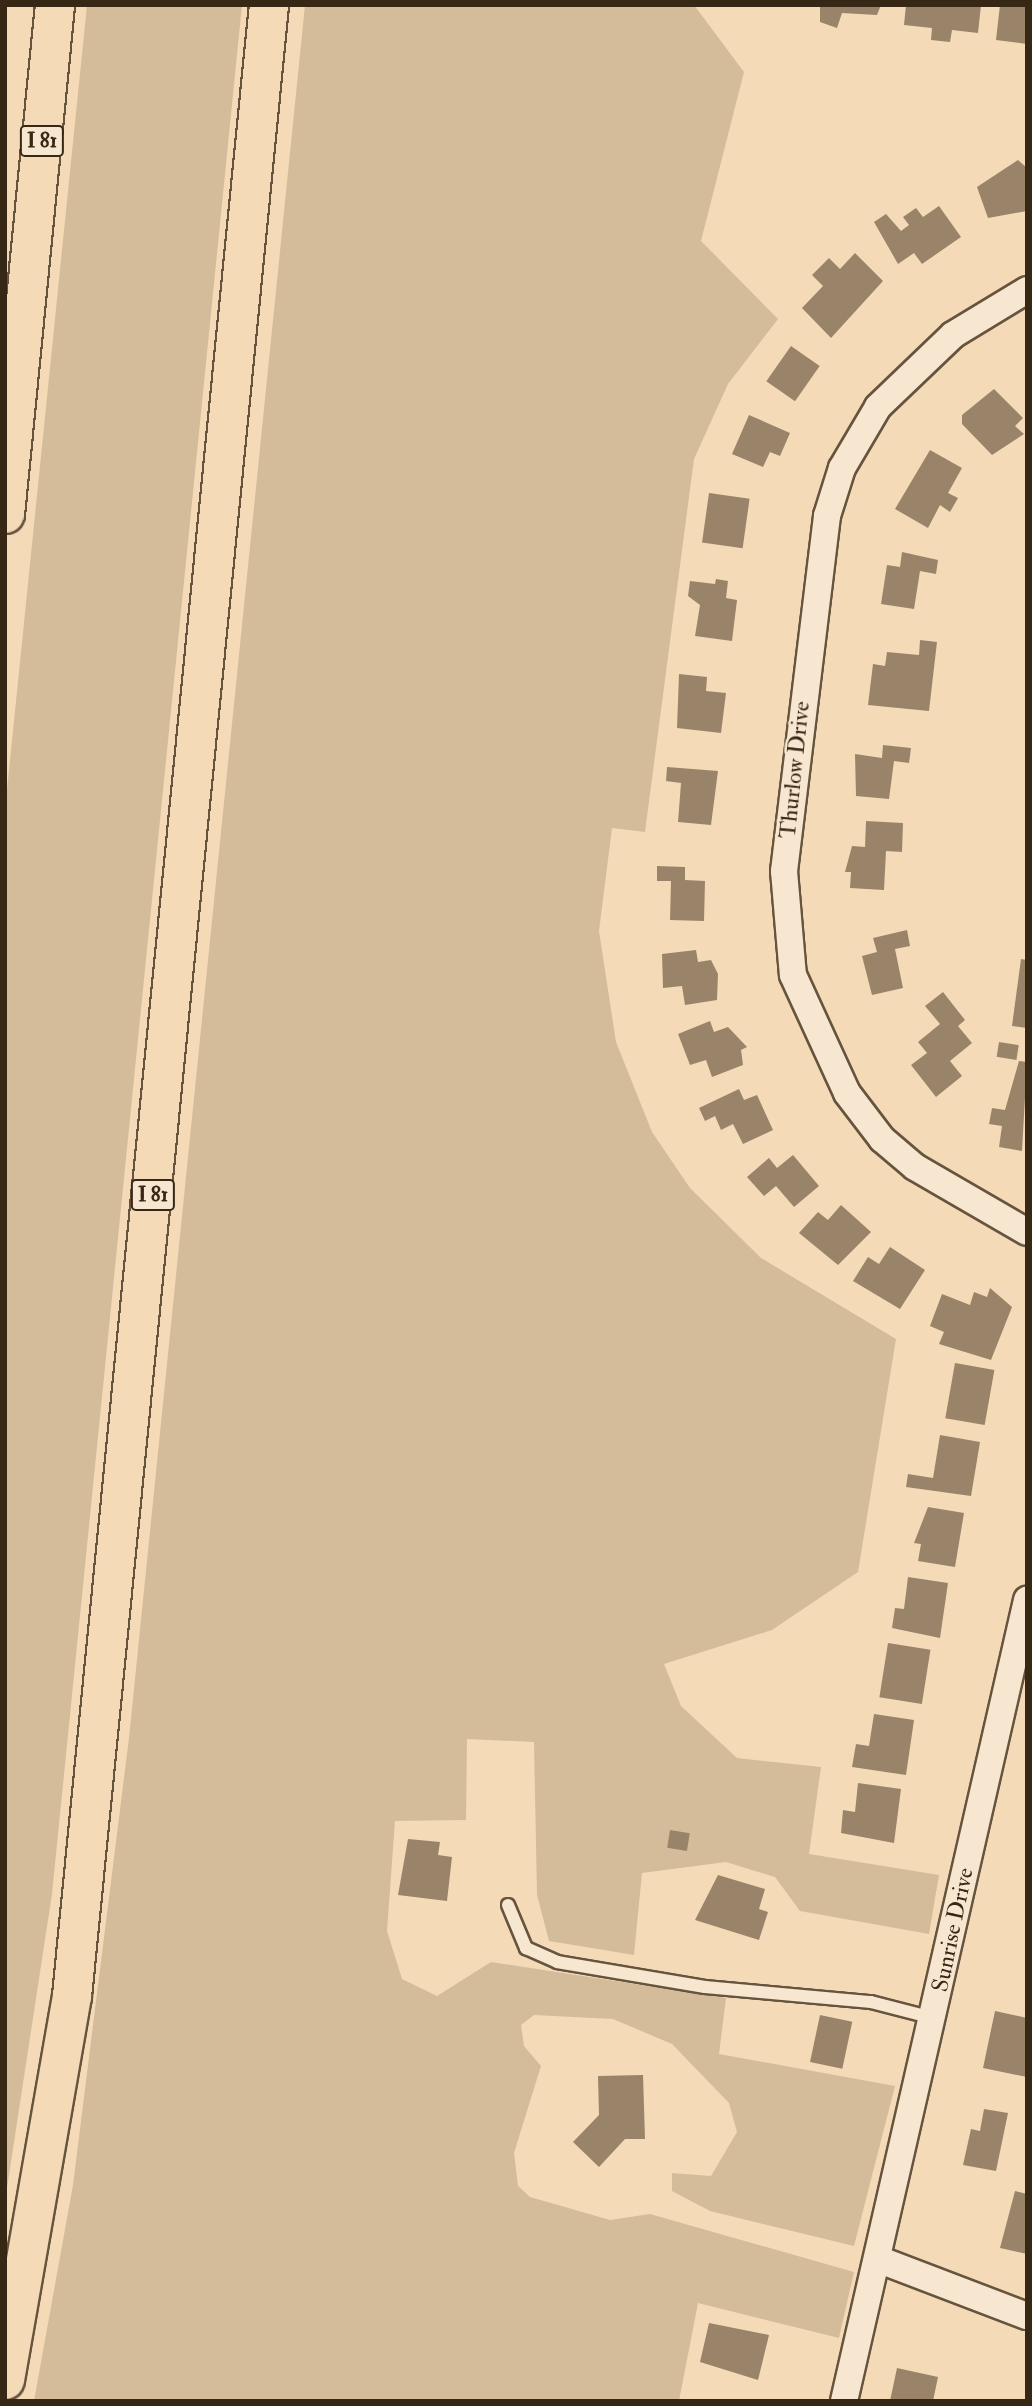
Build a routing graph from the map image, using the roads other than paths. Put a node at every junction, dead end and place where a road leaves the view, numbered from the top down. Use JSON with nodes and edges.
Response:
{"nodes":[{"id":1,"x":55,"y":5,"type":"edge"},
{"id":2,"x":269,"y":5,"type":"edge"},
{"id":3,"x":1027,"y":290,"type":"edge"},
{"id":4,"x":5,"y":514,"type":"edge"},
{"id":5,"x":1027,"y":1232,"type":"edge"},
{"id":6,"x":1027,"y":1600,"type":"edge"},
{"id":7,"x":508,"y":1905,"type":"dead end"},
{"id":8,"x":934,"y":2018,"type":"junction"},
{"id":9,"x":880,"y":2260,"type":"junction"},
{"id":10,"x":1027,"y":2316,"type":"edge"},
{"id":11,"x":5,"y":2380,"type":"edge"},
{"id":12,"x":844,"y":2401,"type":"edge"}],
"edges":[{"from":1,"to":4,"type":"highway","number":"I 81"},
{"from":2,"to":11,"type":"highway","number":"I 81"},
{"from":3,"to":5,"type":"street","name":"Thurlow Drive"},
{"from":6,"to":8,"type":"street","name":"Sunrise Drive"},
{"from":7,"to":8,"type":"lane"},
{"from":8,"to":9,"type":"street","name":"Sunrise Drive"},
{"from":9,"to":10,"type":"street"},
{"from":9,"to":12,"type":"street","name":"Sunrise Drive"}]}
